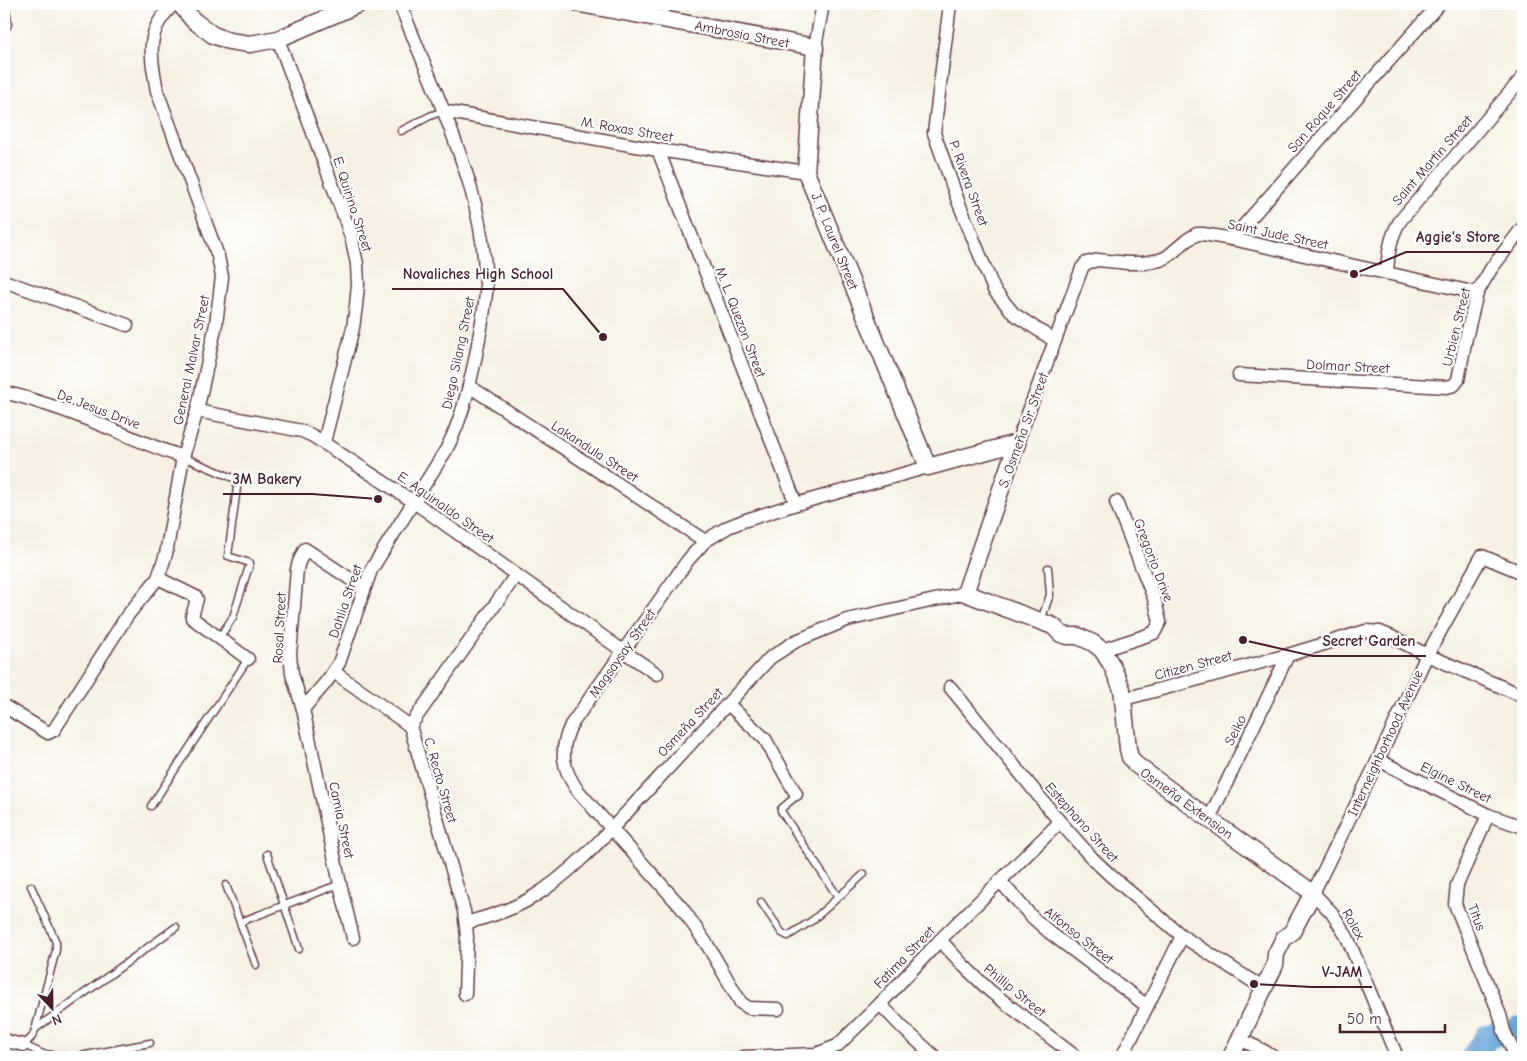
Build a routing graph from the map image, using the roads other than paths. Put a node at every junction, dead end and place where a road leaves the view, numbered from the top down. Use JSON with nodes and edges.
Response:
{"nodes":[{"id":1,"x":174,"y":4,"type":"edge"},
{"id":2,"x":180,"y":4,"type":"edge"},
{"id":3,"x":359,"y":4,"type":"edge"},
{"id":4,"x":400,"y":4,"type":"edge"},
{"id":5,"x":580,"y":4,"type":"edge"},
{"id":6,"x":823,"y":4,"type":"edge"},
{"id":7,"x":950,"y":4,"type":"edge"},
{"id":8,"x":1439,"y":4,"type":"edge"},
{"id":9,"x":603,"y":6,"type":"edge"},
{"id":10,"x":665,"y":11,"type":"edge"},
{"id":11,"x":278,"y":39,"type":"junction"},
{"id":12,"x":815,"y":47,"type":"junction"},
{"id":13,"x":1523,"y":77,"type":"edge"},
{"id":14,"x":443,"y":111,"type":"junction"},
{"id":15,"x":401,"y":131,"type":"dead end"},
{"id":16,"x":658,"y":150,"type":"junction"},
{"id":17,"x":806,"y":172,"type":"junction"},
{"id":18,"x":1523,"y":227,"type":"edge"},
{"id":19,"x":1232,"y":239,"type":"junction"},
{"id":20,"x":1082,"y":268,"type":"joint"},
{"id":21,"x":1387,"y":273,"type":"junction"},
{"id":22,"x":4,"y":281,"type":"edge"},
{"id":23,"x":1477,"y":293,"type":"junction"},
{"id":24,"x":127,"y":325,"type":"dead end"},
{"id":25,"x":1055,"y":342,"type":"junction"},
{"id":26,"x":1239,"y":375,"type":"dead end"},
{"id":27,"x":1454,"y":385,"type":"joint"},
{"id":28,"x":469,"y":386,"type":"junction"},
{"id":29,"x":4,"y":393,"type":"edge"},
{"id":30,"x":197,"y":411,"type":"junction"},
{"id":31,"x":324,"y":442,"type":"junction"},
{"id":32,"x":1017,"y":443,"type":"junction"},
{"id":33,"x":183,"y":457,"type":"junction"},
{"id":34,"x":928,"y":467,"type":"junction"},
{"id":35,"x":414,"y":502,"type":"junction"},
{"id":36,"x":1116,"y":502,"type":"dead end"},
{"id":37,"x":796,"y":504,"type":"junction"},
{"id":38,"x":705,"y":541,"type":"junction"},
{"id":39,"x":1048,"y":568,"type":"dead end"},
{"id":40,"x":1523,"y":573,"type":"edge"},
{"id":41,"x":516,"y":575,"type":"junction"},
{"id":42,"x":158,"y":578,"type":"junction"},
{"id":43,"x":364,"y":588,"type":"junction"},
{"id":44,"x":964,"y":593,"type":"junction"},
{"id":45,"x":1047,"y":624,"type":"junction"},
{"id":46,"x":219,"y":638,"type":"junction"},
{"id":47,"x":1102,"y":650,"type":"junction"},
{"id":48,"x":623,"y":651,"type":"junction"},
{"id":49,"x":1288,"y":655,"type":"junction"},
{"id":50,"x":1427,"y":655,"type":"junction"},
{"id":51,"x":248,"y":659,"type":"joint"},
{"id":52,"x":334,"y":672,"type":"junction"},
{"id":53,"x":657,"y":674,"type":"dead end"},
{"id":54,"x":950,"y":687,"type":"dead end"},
{"id":55,"x":1523,"y":696,"type":"edge"},
{"id":56,"x":1124,"y":699,"type":"junction"},
{"id":57,"x":728,"y":704,"type":"junction"},
{"id":58,"x":4,"y":706,"type":"edge"},
{"id":59,"x":303,"y":709,"type":"junction"},
{"id":60,"x":410,"y":726,"type":"junction"},
{"id":61,"x":1378,"y":760,"type":"junction"},
{"id":62,"x":796,"y":794,"type":"joint"},
{"id":63,"x":151,"y":806,"type":"dead end"},
{"id":64,"x":1488,"y":815,"type":"junction"},
{"id":65,"x":1209,"y":819,"type":"junction"},
{"id":66,"x":1060,"y":822,"type":"junction"},
{"id":67,"x":1523,"y":827,"type":"edge"},
{"id":68,"x":611,"y":829,"type":"junction"},
{"id":69,"x":267,"y":854,"type":"dead end"},
{"id":70,"x":864,"y":874,"type":"dead end"},
{"id":71,"x":1000,"y":881,"type":"junction"},
{"id":72,"x":340,"y":884,"type":"junction"},
{"id":73,"x":226,"y":885,"type":"dead end"},
{"id":74,"x":31,"y":886,"type":"dead end"},
{"id":75,"x":1313,"y":893,"type":"junction"},
{"id":76,"x":838,"y":897,"type":"junction"},
{"id":77,"x":761,"y":902,"type":"dead end"},
{"id":78,"x":284,"y":905,"type":"junction"},
{"id":79,"x":240,"y":922,"type":"junction"},
{"id":80,"x":466,"y":923,"type":"junction"},
{"id":81,"x":176,"y":927,"type":"dead end"},
{"id":82,"x":1182,"y":936,"type":"junction"},
{"id":83,"x":353,"y":938,"type":"dead end"},
{"id":84,"x":940,"y":940,"type":"junction"},
{"id":85,"x":299,"y":949,"type":"dead end"},
{"id":86,"x":256,"y":965,"type":"dead end"},
{"id":87,"x":1263,"y":988,"type":"junction"},
{"id":88,"x":465,"y":994,"type":"dead end"},
{"id":89,"x":880,"y":1004,"type":"junction"},
{"id":90,"x":1147,"y":1006,"type":"junction"},
{"id":91,"x":778,"y":1008,"type":"dead end"},
{"id":92,"x":35,"y":1030,"type":"junction"},
{"id":93,"x":4,"y":1039,"type":"edge"},
{"id":94,"x":1240,"y":1039,"type":"junction"},
{"id":95,"x":150,"y":1043,"type":"dead end"},
{"id":96,"x":24,"y":1044,"type":"junction"},
{"id":97,"x":743,"y":1057,"type":"edge"},
{"id":98,"x":935,"y":1057,"type":"edge"},
{"id":99,"x":1076,"y":1057,"type":"edge"},
{"id":100,"x":1122,"y":1057,"type":"edge"},
{"id":101,"x":1231,"y":1057,"type":"edge"},
{"id":102,"x":1273,"y":1057,"type":"edge"},
{"id":103,"x":1397,"y":1057,"type":"edge"},
{"id":104,"x":1516,"y":1057,"type":"edge"}],
"edges":[{"from":1,"to":30,"type":"street","name":"General Malvar Street"},
{"from":2,"to":11,"type":"street"},
{"from":3,"to":11,"type":"street"},
{"from":4,"to":14,"type":"street","name":"Diego Silang Street"},
{"from":5,"to":9,"type":"street","name":"Ambrosia Street"},
{"from":6,"to":12,"type":"street","name":"J. P. Laurel Street"},
{"from":7,"to":25,"type":"street","name":"P. Rivera Street"},
{"from":8,"to":19,"type":"street","name":"San Roque Street"},
{"from":9,"to":10,"type":"street","name":"Ambrosia Street"},
{"from":10,"to":12,"type":"street","name":"Ambrosia Street"},
{"from":11,"to":31,"type":"street","name":"E. Quirino Street"},
{"from":12,"to":17,"type":"street","name":"J. P. Laurel Street"},
{"from":13,"to":21,"type":"street","name":"Saint Martin Street"},
{"from":14,"to":15,"type":"lane"},
{"from":14,"to":16,"type":"street","name":"M. Roxas Street"},
{"from":14,"to":28,"type":"street","name":"Diego Silang Street"},
{"from":16,"to":17,"type":"street","name":"M. Roxas Street"},
{"from":16,"to":37,"type":"street","name":"M. L. Quezon Street"},
{"from":17,"to":34,"type":"street","name":"J. P. Laurel Street"},
{"from":18,"to":23,"type":"street","name":"Urbien Street"},
{"from":19,"to":20,"type":"street","name":"Saint Jude Street"},
{"from":19,"to":21,"type":"street","name":"Saint Jude Street"},
{"from":20,"to":25,"type":"street","name":"S. Osmeña Sr. Street"},
{"from":21,"to":23,"type":"street","name":"Saint Jude Street"},
{"from":22,"to":24,"type":"street"},
{"from":23,"to":27,"type":"street","name":"Urbien Street"},
{"from":25,"to":32,"type":"street","name":"S. Osmeña Sr. Street"},
{"from":26,"to":27,"type":"street","name":"Dolmar Street"},
{"from":28,"to":35,"type":"street","name":"Diego Silang Street"},
{"from":28,"to":38,"type":"street","name":"Lakandula Street"},
{"from":29,"to":33,"type":"street","name":"De Jesus Drive"},
{"from":30,"to":31,"type":"street","name":"E. Aguinaldo Street"},
{"from":30,"to":33,"type":"street","name":"General Malvar Street"},
{"from":31,"to":35,"type":"street","name":"E. Aguinaldo Street"},
{"from":32,"to":34,"type":"street","name":"Magsaysay Street"},
{"from":32,"to":44,"type":"street","name":"S. Osmeña Sr. Street"},
{"from":33,"to":42,"type":"street","name":"General Malvar Street"},
{"from":33,"to":46,"type":"lane"},
{"from":34,"to":37,"type":"street","name":"Magsaysay Street"},
{"from":35,"to":41,"type":"street","name":"E. Aguinaldo Street"},
{"from":35,"to":43,"type":"street","name":"Dahlia Street"},
{"from":36,"to":47,"type":"street","name":"Gregorio Drive"},
{"from":37,"to":38,"type":"street","name":"Magsaysay Street"},
{"from":38,"to":48,"type":"street","name":"Magsaysay Street"},
{"from":39,"to":45,"type":"lane"},
{"from":40,"to":50,"type":"street","name":"Interneighborhood Avenue"},
{"from":41,"to":48,"type":"street","name":"E. Aguinaldo Street"},
{"from":41,"to":60,"type":"street","name":"C. Recto Street"},
{"from":42,"to":46,"type":"street"},
{"from":42,"to":58,"type":"street","name":"General Malvar Street"},
{"from":43,"to":52,"type":"street","name":"Dahlia Street"},
{"from":43,"to":59,"type":"street","name":"Rosal Street"},
{"from":44,"to":45,"type":"street","name":"Osmeña Extension"},
{"from":44,"to":57,"type":"street","name":"Osmeña Street"},
{"from":45,"to":47,"type":"street","name":"Osmeña Extension"},
{"from":46,"to":51,"type":"street"},
{"from":47,"to":56,"type":"street","name":"Osmeña Extension"},
{"from":48,"to":53,"type":"street","name":"E. Aguinaldo Street"},
{"from":48,"to":68,"type":"street","name":"Magsaysay Street"},
{"from":49,"to":50,"type":"street","name":"Citizen Street"},
{"from":49,"to":56,"type":"street","name":"Citizen Street"},
{"from":49,"to":65,"type":"street","name":"Seiko"},
{"from":50,"to":55,"type":"street","name":"Citizen Street"},
{"from":50,"to":61,"type":"street","name":"Interneighborhood Avenue"},
{"from":51,"to":63,"type":"lane"},
{"from":52,"to":59,"type":"street","name":"Dahlia Street"},
{"from":52,"to":60,"type":"street"},
{"from":54,"to":66,"type":"street","name":"Estephano Street"},
{"from":56,"to":65,"type":"street","name":"Osmeña Extension"},
{"from":57,"to":62,"type":"street"},
{"from":57,"to":68,"type":"street","name":"Osmeña Street"},
{"from":59,"to":72,"type":"street","name":"Camia Street"},
{"from":60,"to":80,"type":"street","name":"C. Recto Street"},
{"from":61,"to":64,"type":"street","name":"Elgine Street"},
{"from":61,"to":75,"type":"street","name":"Interneighborhood Avenue"},
{"from":62,"to":76,"type":"lane"},
{"from":64,"to":67,"type":"street","name":"Elgine Street"},
{"from":64,"to":104,"type":"street","name":"Titus"},
{"from":65,"to":75,"type":"street","name":"Osmeña Extension"},
{"from":66,"to":71,"type":"street","name":"Fatima Street"},
{"from":66,"to":82,"type":"street","name":"Estephano Street"},
{"from":68,"to":80,"type":"street","name":"Osmeña Street"},
{"from":68,"to":91,"type":"street","name":"Magsaysay Street"},
{"from":69,"to":78,"type":"lane"},
{"from":70,"to":76,"type":"lane"},
{"from":71,"to":84,"type":"street","name":"Fatima Street"},
{"from":71,"to":90,"type":"street","name":"Alfonso Street"},
{"from":72,"to":78,"type":"lane"},
{"from":72,"to":83,"type":"street","name":"Camia Street"},
{"from":73,"to":79,"type":"lane"},
{"from":74,"to":92,"type":"lane"},
{"from":75,"to":87,"type":"street","name":"Interneighborhood Avenue"},
{"from":75,"to":103,"type":"street","name":"Rolex"},
{"from":76,"to":77,"type":"lane"},
{"from":78,"to":79,"type":"lane"},
{"from":78,"to":85,"type":"lane"},
{"from":79,"to":86,"type":"lane"},
{"from":80,"to":88,"type":"street","name":"C. Recto Street"},
{"from":81,"to":92,"type":"lane"},
{"from":82,"to":87,"type":"street","name":"Estephano Street"},
{"from":82,"to":90,"type":"street"},
{"from":84,"to":89,"type":"street","name":"Fatima Street"},
{"from":84,"to":99,"type":"street","name":"Phillip Street"},
{"from":87,"to":94,"type":"street","name":"Interneighborhood Avenue"},
{"from":89,"to":97,"type":"street","name":"Fatima Street"},
{"from":89,"to":98,"type":"street"},
{"from":90,"to":100,"type":"street"},
{"from":92,"to":96,"type":"lane"},
{"from":93,"to":96,"type":"street"},
{"from":94,"to":101,"type":"street","name":"Interneighborhood Avenue"},
{"from":94,"to":102,"type":"street"},
{"from":95,"to":96,"type":"lane"}]}
